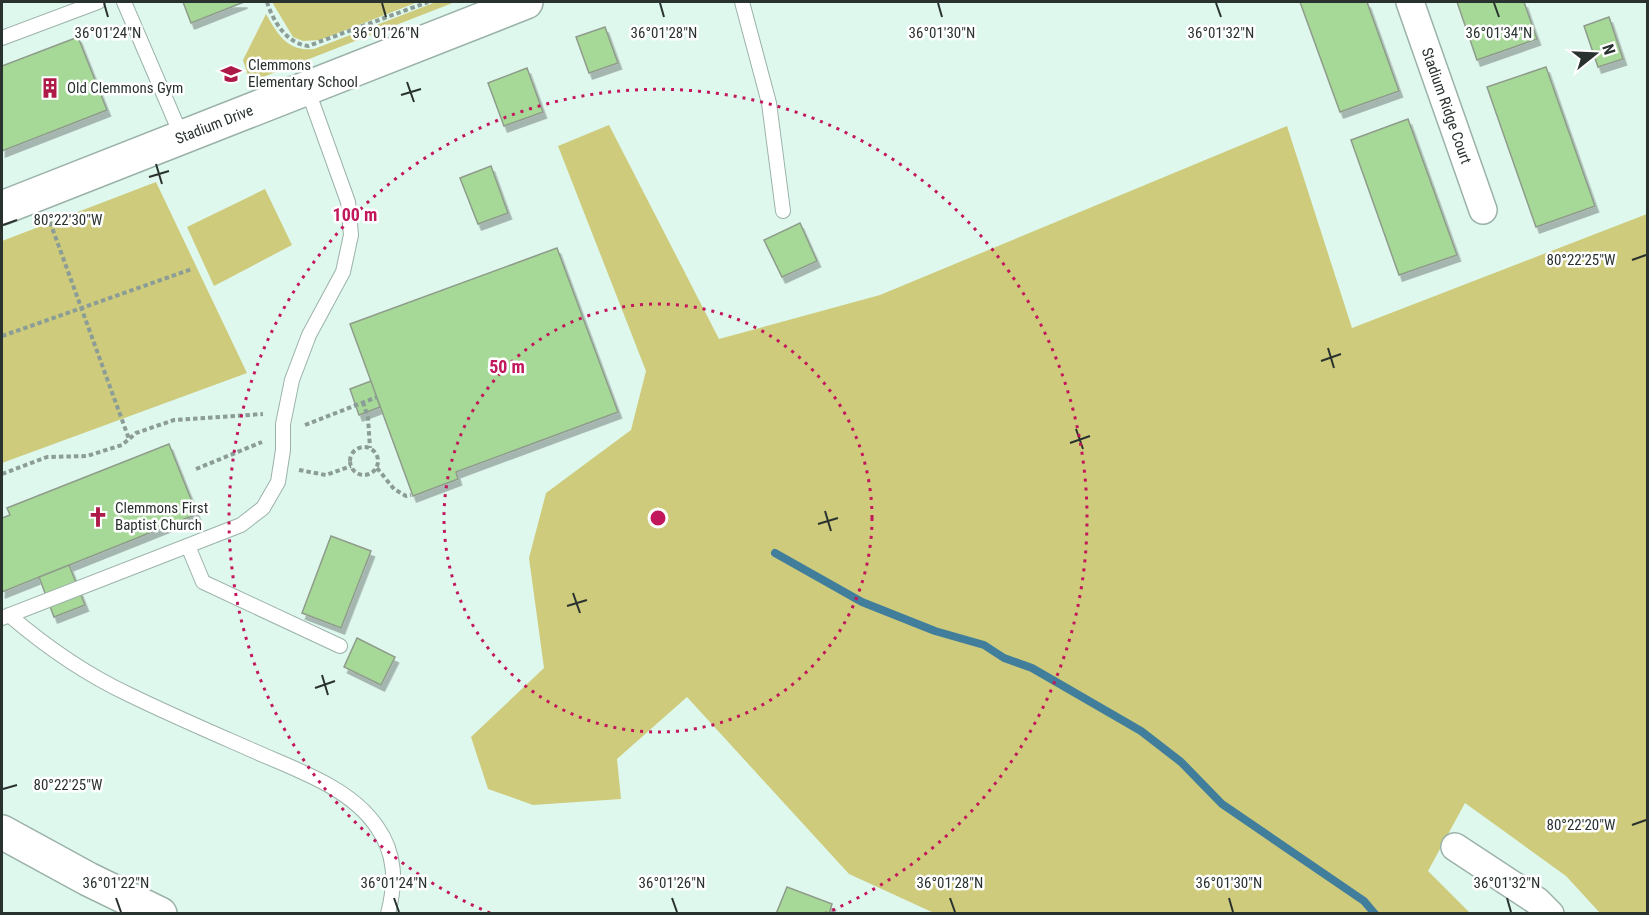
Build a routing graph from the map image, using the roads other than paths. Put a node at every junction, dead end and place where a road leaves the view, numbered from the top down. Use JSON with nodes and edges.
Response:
{"nodes":[{"id":1,"x":98,"y":2,"type":"edge"},
{"id":2,"x":124,"y":2,"type":"edge"},
{"id":3,"x":526,"y":2,"type":"edge"},
{"id":4,"x":742,"y":2,"type":"edge"},
{"id":5,"x":1410,"y":2,"type":"edge"},
{"id":6,"x":2,"y":38,"type":"edge"},
{"id":7,"x":307,"y":87,"type":"junction"},
{"id":8,"x":182,"y":137,"type":"junction"},
{"id":9,"x":2,"y":208,"type":"edge"},
{"id":10,"x":1483,"y":210,"type":"dead end"},
{"id":11,"x":783,"y":211,"type":"dead end"},
{"id":12,"x":188,"y":546,"type":"junction"},
{"id":13,"x":5,"y":616,"type":"edge"},
{"id":14,"x":340,"y":645,"type":"dead end"},
{"id":15,"x":2,"y":832,"type":"edge"},
{"id":16,"x":1455,"y":848,"type":"dead end"},
{"id":17,"x":150,"y":912,"type":"edge"},
{"id":18,"x":388,"y":914,"type":"edge"},
{"id":19,"x":1550,"y":914,"type":"edge"}],
"edges":[{"from":1,"to":6,"type":"lane"},
{"from":2,"to":8,"type":"lane"},
{"from":3,"to":7,"type":"street","name":"Stadium Drive"},
{"from":4,"to":11,"type":"lane"},
{"from":5,"to":10,"type":"street","name":"Stadium Ridge Court"},
{"from":7,"to":8,"type":"street","name":"Stadium Drive"},
{"from":7,"to":12,"type":"lane"},
{"from":8,"to":9,"type":"street","name":"Stadium Drive"},
{"from":12,"to":13,"type":"lane"},
{"from":12,"to":14,"type":"lane"},
{"from":13,"to":18,"type":"lane"},
{"from":15,"to":17,"type":"street"},
{"from":16,"to":19,"type":"street"}]}
